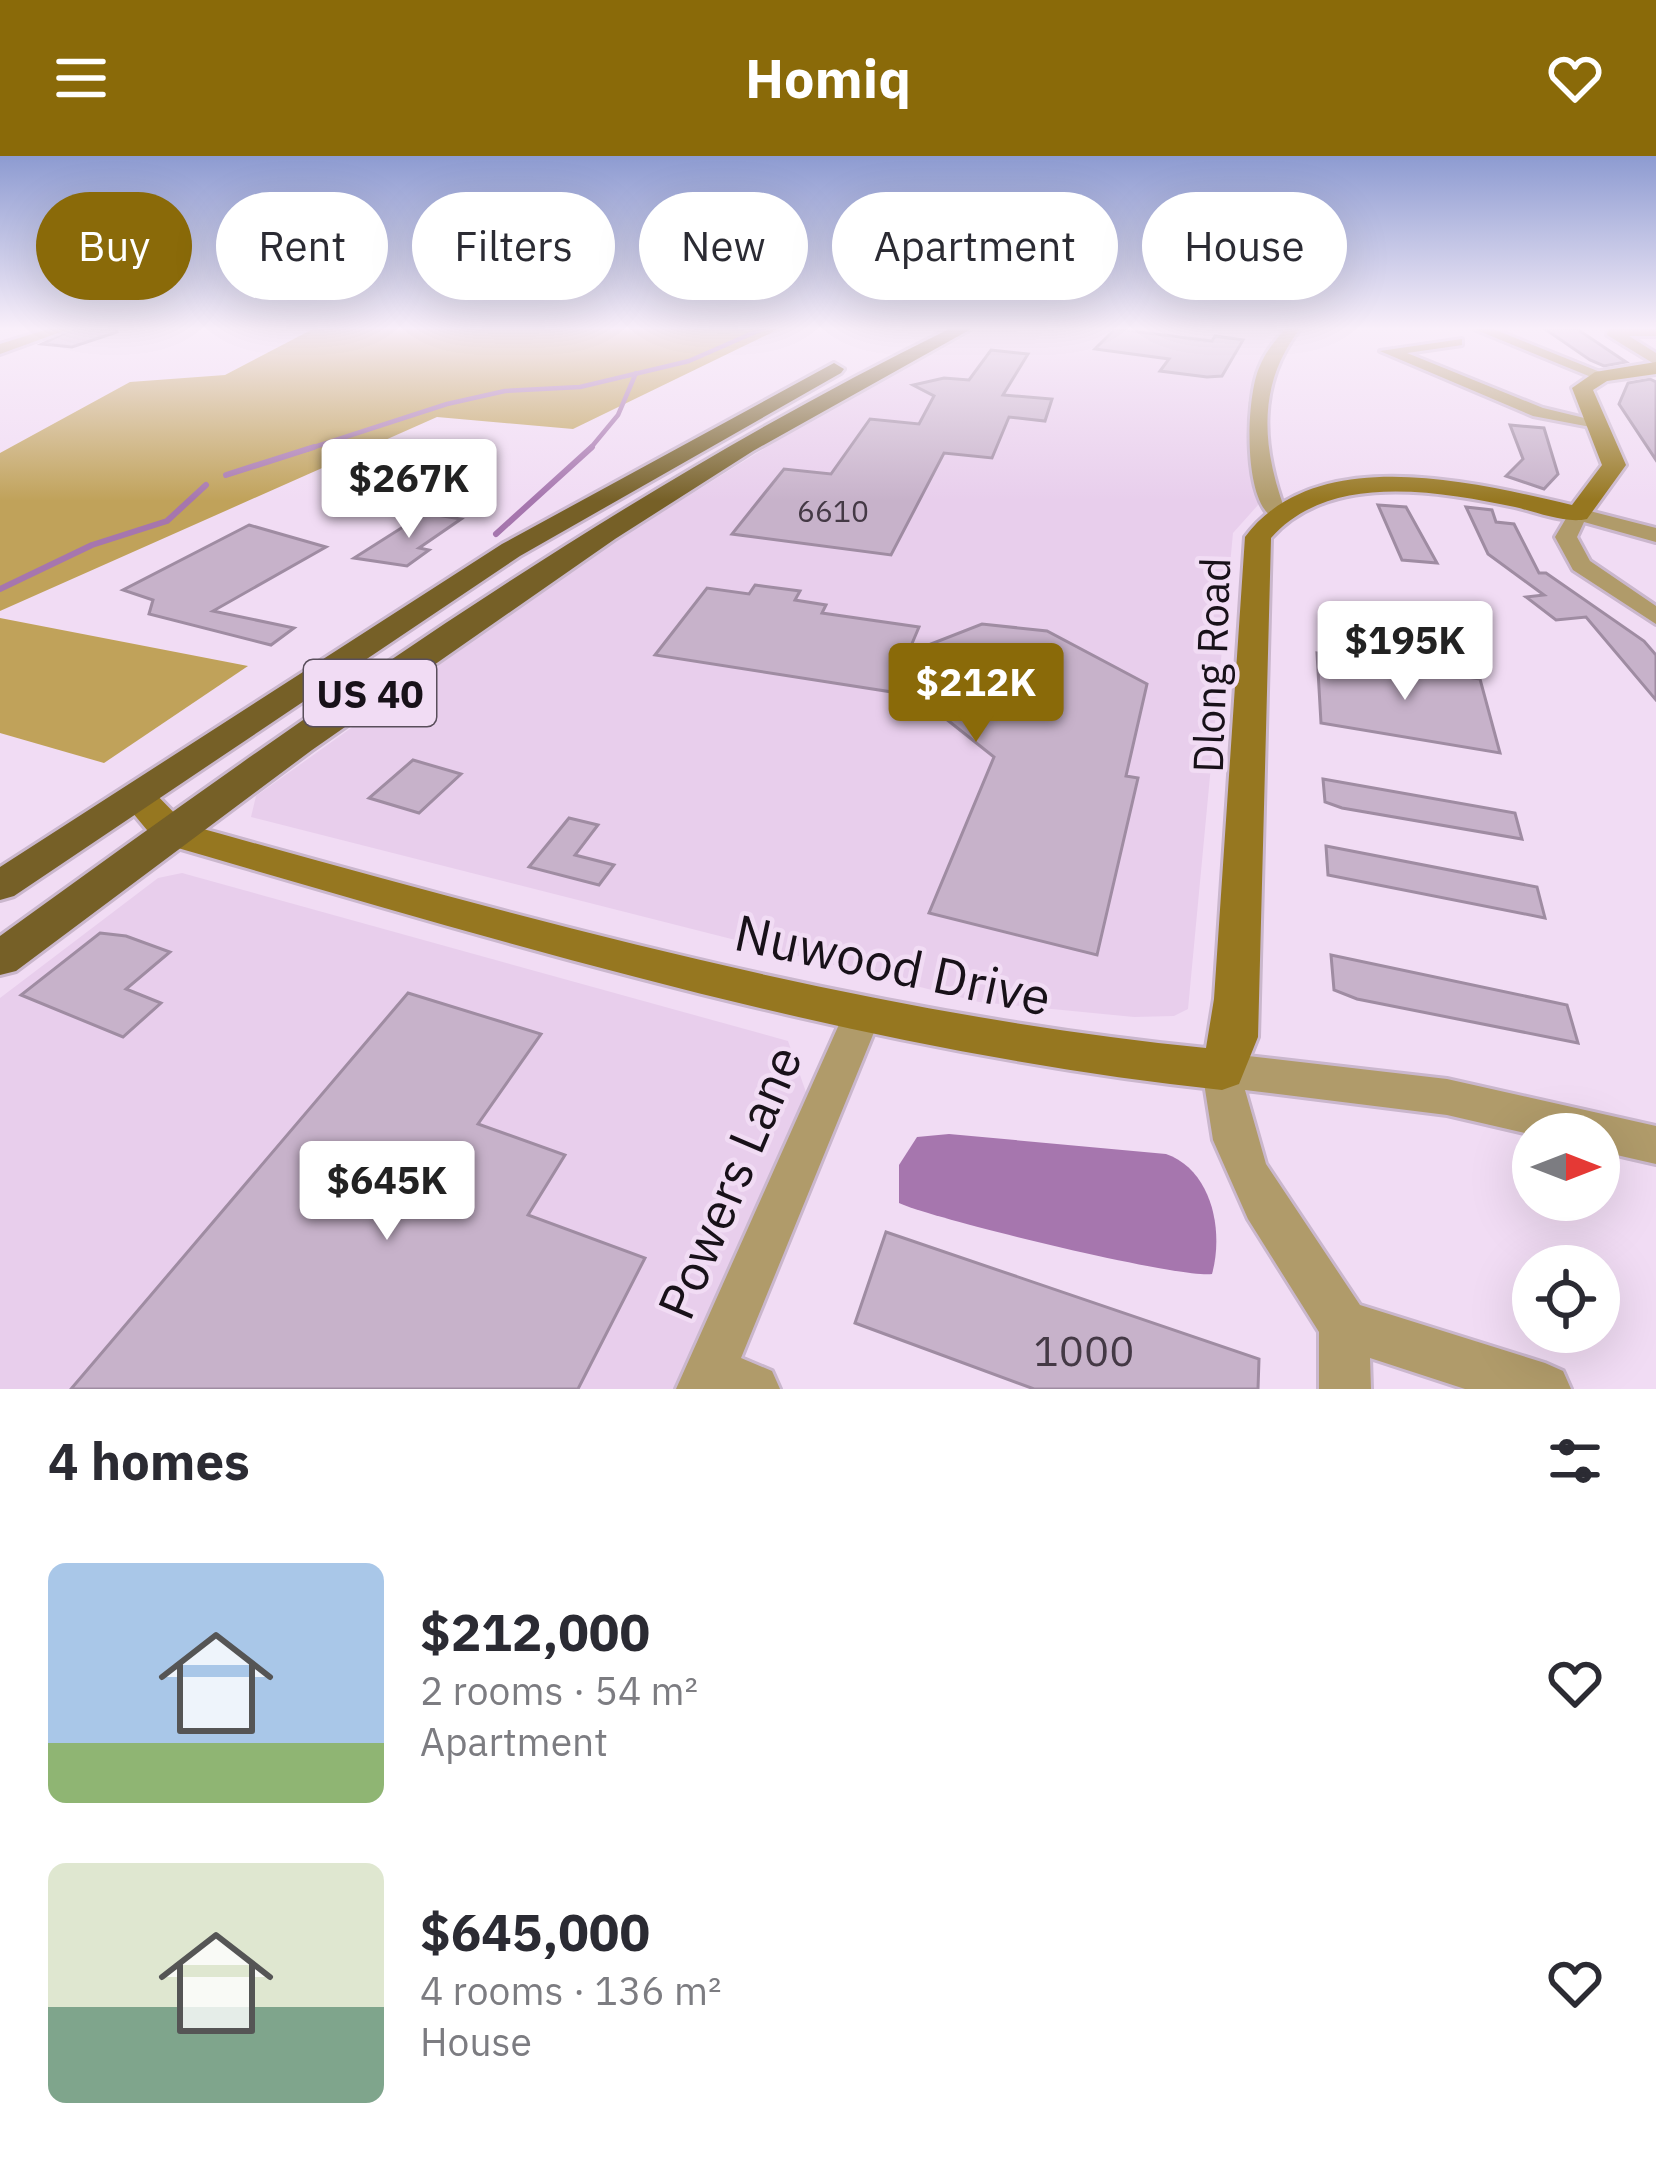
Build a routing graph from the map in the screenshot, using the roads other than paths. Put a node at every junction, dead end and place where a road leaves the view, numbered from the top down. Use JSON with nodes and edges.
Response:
{"nodes":[{"id":1,"x":802,"y":387,"type":"edge"},
{"id":2,"x":848,"y":387,"type":"edge"},
{"id":3,"x":1262,"y":387,"type":"edge"},
{"id":4,"x":1477,"y":387,"type":"edge"},
{"id":5,"x":1584,"y":387,"type":"edge"},
{"id":6,"x":1596,"y":423,"type":"junction"},
{"id":7,"x":1276,"y":513,"type":"junction"},
{"id":8,"x":1578,"y":514,"type":"junction"},
{"id":9,"x":1656,"y":535,"type":"edge"},
{"id":10,"x":1656,"y":617,"type":"edge"},
{"id":11,"x":135,"y":794,"type":"junction"},
{"id":12,"x":171,"y":833,"type":"junction"},
{"id":13,"x":0,"y":886,"type":"edge"},
{"id":14,"x":0,"y":959,"type":"edge"},
{"id":15,"x":860,"y":1020,"type":"junction"},
{"id":16,"x":1222,"y":1070,"type":"junction"},
{"id":17,"x":1656,"y":1145,"type":"edge"},
{"id":18,"x":1344,"y":1325,"type":"junction"},
{"id":19,"x":722,"y":1383,"type":"edge"},
{"id":20,"x":1345,"y":1389,"type":"edge"},
{"id":21,"x":1545,"y":1389,"type":"edge"}],
"edges":[{"from":1,"to":11,"type":"main road","number":"US 40"},
{"from":2,"to":12,"type":"main road","number":"US 40"},
{"from":3,"to":7,"type":"street"},
{"from":4,"to":6,"type":"street"},
{"from":5,"to":6,"type":"street"},
{"from":6,"to":8,"type":"street"},
{"from":7,"to":8,"type":"street","name":"Dlong Road"},
{"from":7,"to":16,"type":"street","name":"Dlong Road"},
{"from":8,"to":9,"type":"street","name":"Dlong Road"},
{"from":8,"to":10,"type":"street"},
{"from":11,"to":12,"type":"street"},
{"from":11,"to":13,"type":"main road","number":"US 40"},
{"from":12,"to":14,"type":"main road","number":"US 40"},
{"from":12,"to":15,"type":"street","name":"Nuwood Drive"},
{"from":15,"to":16,"type":"street","name":"Nuwood Drive"},
{"from":15,"to":19,"type":"street","name":"Powers Lane"},
{"from":16,"to":17,"type":"street","name":"Nuwood Drive"},
{"from":16,"to":18,"type":"street"},
{"from":18,"to":20,"type":"street"},
{"from":18,"to":21,"type":"street"}]}
